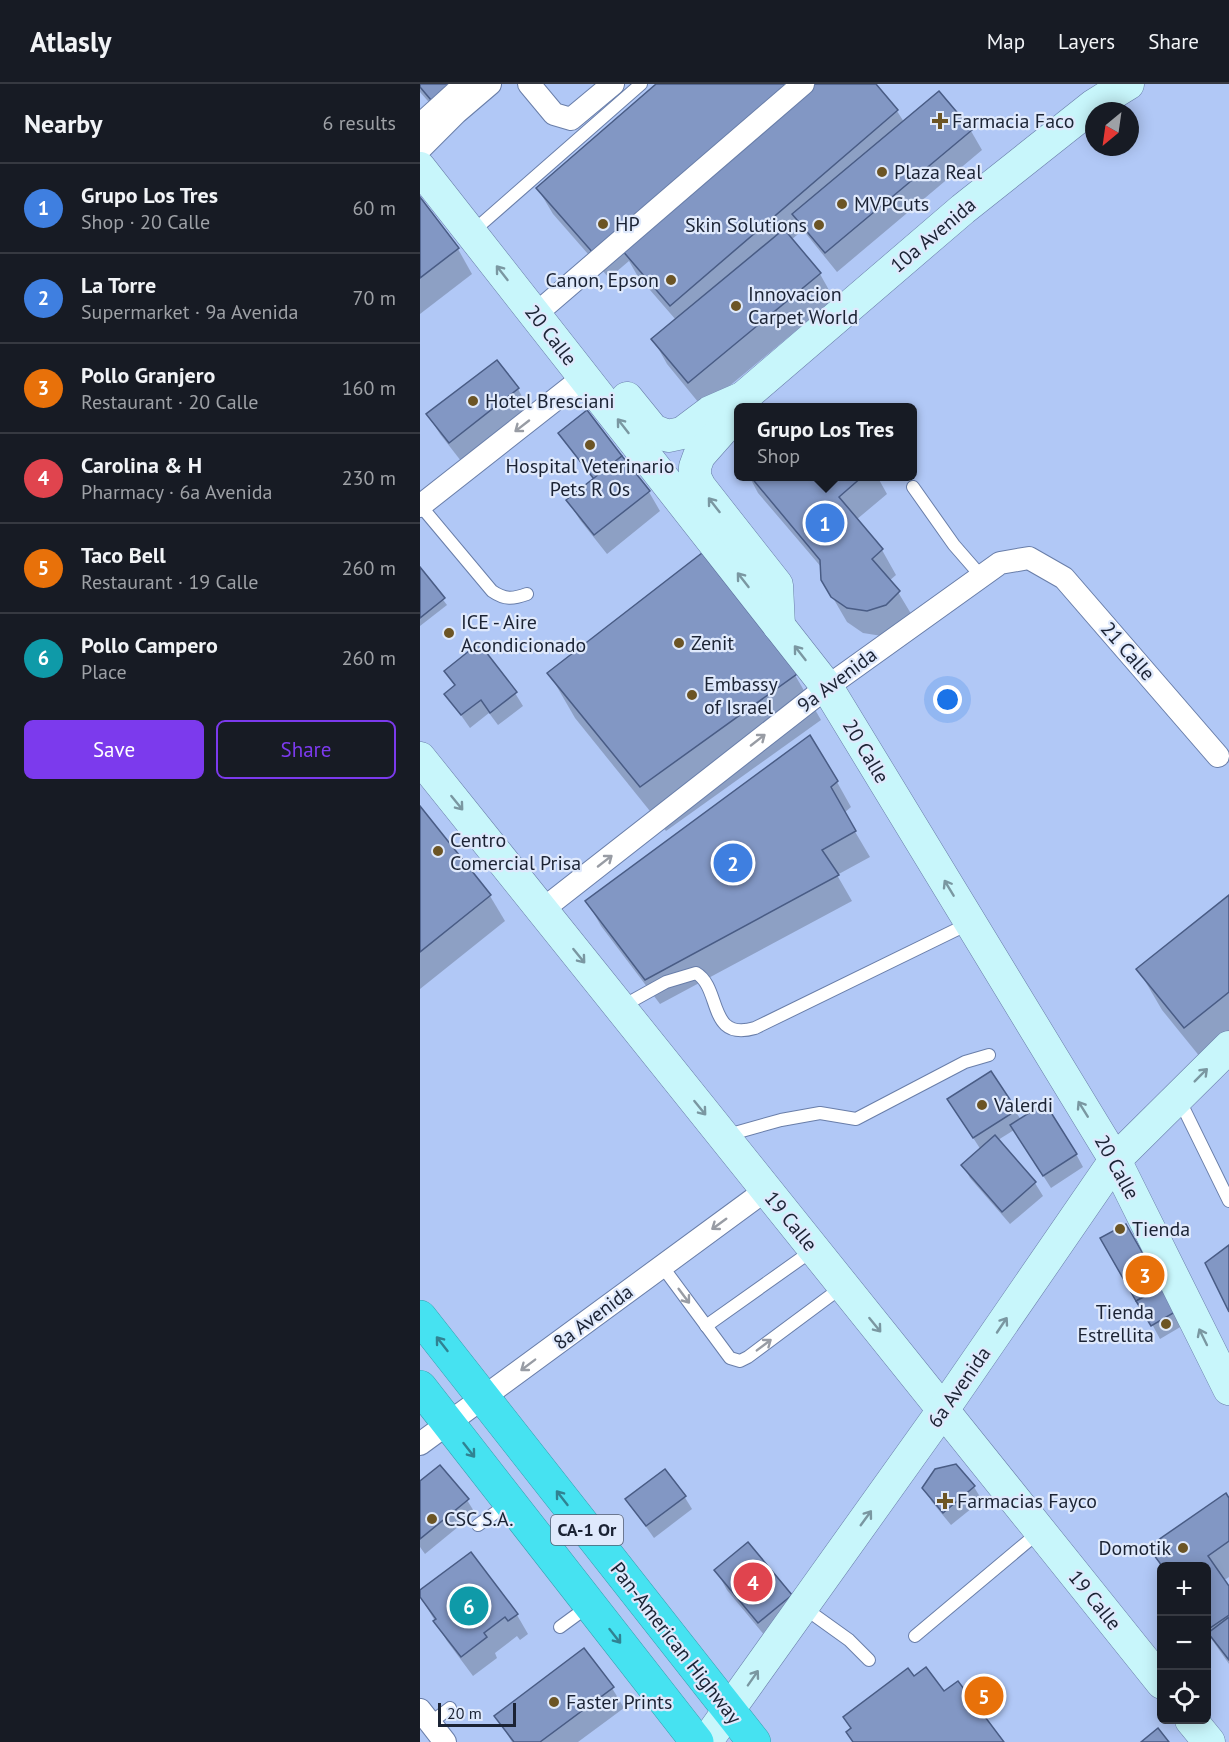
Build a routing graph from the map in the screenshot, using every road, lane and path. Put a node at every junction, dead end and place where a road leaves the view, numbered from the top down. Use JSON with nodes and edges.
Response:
{"nodes":[{"id":1,"x":465,"y":84,"type":"edge"},
{"id":2,"x":490,"y":84,"type":"edge"},
{"id":3,"x":529,"y":84,"type":"edge"},
{"id":4,"x":613,"y":84,"type":"edge"},
{"id":5,"x":641,"y":84,"type":"edge"},
{"id":6,"x":803,"y":84,"type":"edge"},
{"id":7,"x":1128,"y":84,"type":"edge"},
{"id":8,"x":420,"y":125,"type":"edge"},
{"id":9,"x":420,"y":149,"type":"edge"},
{"id":10,"x":420,"y":168,"type":"edge"},
{"id":11,"x":471,"y":233,"type":"junction"},
{"id":12,"x":534,"y":311,"type":"junction"},
{"id":13,"x":584,"y":377,"type":"junction"},
{"id":14,"x":745,"y":396,"type":"junction"},
{"id":15,"x":740,"y":403,"type":"edge"},
{"id":16,"x":734,"y":412,"type":"edge"},
{"id":17,"x":913,"y":487,"type":"dead end"},
{"id":18,"x":420,"y":506,"type":"edge"},
{"id":19,"x":1029,"y":558,"type":"joint"},
{"id":20,"x":981,"y":576,"type":"junction"},
{"id":21,"x":527,"y":594,"type":"dead end"},
{"id":22,"x":779,"y":626,"type":"junction"},
{"id":23,"x":826,"y":687,"type":"junction"},
{"id":24,"x":1218,"y":756,"type":"dead end"},
{"id":25,"x":420,"y":758,"type":"edge"},
{"id":26,"x":542,"y":910,"type":"junction"},
{"id":27,"x":970,"y":923,"type":"junction"},
{"id":28,"x":620,"y":1008,"type":"junction"},
{"id":29,"x":1229,"y":1047,"type":"edge"},
{"id":30,"x":988,"y":1055,"type":"dead end"},
{"id":31,"x":1178,"y":1098,"type":"junction"},
{"id":32,"x":723,"y":1136,"type":"junction"},
{"id":33,"x":1115,"y":1160,"type":"junction"},
{"id":34,"x":766,"y":1190,"type":"junction"},
{"id":35,"x":1229,"y":1201,"type":"edge"},
{"id":36,"x":814,"y":1249,"type":"junction"},
{"id":37,"x":662,"y":1266,"type":"junction"},
{"id":38,"x":843,"y":1286,"type":"junction"},
{"id":39,"x":420,"y":1317,"type":"edge"},
{"id":40,"x":706,"y":1326,"type":"junction"},
{"id":41,"x":420,"y":1387,"type":"edge"},
{"id":42,"x":1229,"y":1389,"type":"edge"},
{"id":43,"x":484,"y":1398,"type":"junction"},
{"id":44,"x":943,"y":1410,"type":"junction"},
{"id":45,"x":448,"y":1423,"type":"junction"},
{"id":46,"x":420,"y":1444,"type":"edge"},
{"id":47,"x":510,"y":1502,"type":"junction"},
{"id":48,"x":478,"y":1525,"type":"dead end"},
{"id":49,"x":1040,"y":1532,"type":"junction"},
{"id":50,"x":591,"y":1604,"type":"junction"},
{"id":51,"x":802,"y":1606,"type":"junction"},
{"id":52,"x":560,"y":1627,"type":"dead end"},
{"id":53,"x":915,"y":1636,"type":"dead end"},
{"id":54,"x":869,"y":1660,"type":"dead end"},
{"id":55,"x":1157,"y":1678,"type":"edge"},
{"id":56,"x":450,"y":1708,"type":"dead end"},
{"id":57,"x":729,"y":1712,"type":"junction"},
{"id":58,"x":425,"y":1716,"type":"edge"},
{"id":59,"x":1195,"y":1724,"type":"edge"},
{"id":60,"x":445,"y":1742,"type":"edge"},
{"id":61,"x":697,"y":1742,"type":"edge"},
{"id":62,"x":706,"y":1742,"type":"edge"},
{"id":63,"x":754,"y":1742,"type":"edge"},
{"id":64,"x":1209,"y":1742,"type":"edge"}],
"edges":[{"from":1,"to":8,"type":"street"},
{"from":2,"to":9,"type":"street"},
{"from":3,"to":4,"type":"street"},
{"from":5,"to":11,"type":"lane"},
{"from":6,"to":12,"type":"street"},
{"from":7,"to":14,"type":"street","name":"10a Avenida"},
{"from":10,"to":11,"type":"street","name":"20 Calle"},
{"from":12,"to":11,"type":"street","name":"20 Calle","one_way":true},
{"from":12,"to":13,"type":"street","name":"20 Calle"},
{"from":12,"to":14,"type":"street","name":"10a Avenida"},
{"from":13,"to":18,"type":"street","one_way":true},
{"from":22,"to":13,"type":"street","name":"20 Calle","one_way":true},
{"from":15,"to":14,"type":"street","name":"10a Avenida","one_way":true},
{"from":22,"to":16,"type":"street","name":"10a Avenida","one_way":true},
{"from":17,"to":20,"type":"lane"},
{"from":18,"to":21,"type":"lane"},
{"from":19,"to":20,"type":"street","name":"9a Avenida"},
{"from":19,"to":24,"type":"street","name":"21 Calle"},
{"from":20,"to":23,"type":"street","name":"9a Avenida"},
{"from":23,"to":22,"type":"street","name":"20 Calle","one_way":true},
{"from":26,"to":23,"type":"street","name":"9a Avenida","one_way":true},
{"from":27,"to":23,"type":"street","name":"20 Calle","one_way":true},
{"from":25,"to":26,"type":"street","name":"19 Calle","one_way":true},
{"from":26,"to":28,"type":"street","name":"19 Calle","one_way":true},
{"from":27,"to":28,"type":"lane"},
{"from":33,"to":27,"type":"street","name":"20 Calle","one_way":true},
{"from":28,"to":32,"type":"street","name":"19 Calle","one_way":true},
{"from":31,"to":29,"type":"street","name":"6a Avenida","one_way":true},
{"from":30,"to":32,"type":"lane"},
{"from":31,"to":33,"type":"street","name":"6a Avenida"},
{"from":31,"to":35,"type":"lane"},
{"from":32,"to":34,"type":"street","name":"19 Calle"},
{"from":42,"to":33,"type":"street","name":"20 Calle","one_way":true},
{"from":44,"to":33,"type":"street","name":"6a Avenida","one_way":true},
{"from":34,"to":36,"type":"street","name":"19 Calle"},
{"from":34,"to":37,"type":"street","name":"8a Avenida","one_way":true},
{"from":36,"to":38,"type":"street","name":"19 Calle"},
{"from":36,"to":40,"type":"lane"},
{"from":37,"to":40,"type":"lane","one_way":true},
{"from":37,"to":43,"type":"street","name":"8a Avenida","one_way":true},
{"from":40,"to":38,"type":"lane","one_way":true},
{"from":38,"to":44,"type":"street","name":"19 Calle","one_way":true},
{"from":43,"to":39,"type":"highway","name":"Pan-American Highway","number":"CA-1 Or","one_way":true},
{"from":41,"to":45,"type":"highway","number":"CA-1 Or"},
{"from":43,"to":45,"type":"street","name":"8a Avenida"},
{"from":57,"to":43,"type":"highway","name":"Pan-American Highway","number":"CA-1 Or","one_way":true},
{"from":44,"to":49,"type":"street","name":"19 Calle"},
{"from":51,"to":44,"type":"street","name":"6a Avenida","one_way":true},
{"from":45,"to":46,"type":"street","name":"8a Avenida"},
{"from":45,"to":47,"type":"highway","number":"CA-1 Or","one_way":true},
{"from":47,"to":48,"type":"lane"},
{"from":47,"to":50,"type":"highway","number":"CA-1 Or"},
{"from":49,"to":53,"type":"lane"},
{"from":49,"to":55,"type":"street","name":"19 Calle"},
{"from":50,"to":52,"type":"lane"},
{"from":50,"to":61,"type":"highway","number":"CA-1 Or","one_way":true},
{"from":51,"to":54,"type":"lane"},
{"from":57,"to":51,"type":"street","name":"6a Avenida","one_way":true},
{"from":56,"to":58,"type":"lane"},
{"from":57,"to":62,"type":"street","name":"6a Avenida"},
{"from":57,"to":63,"type":"highway","name":"Pan-American Highway","number":"CA-1 Or"},
{"from":58,"to":60,"type":"street"},
{"from":59,"to":64,"type":"street"}]}
